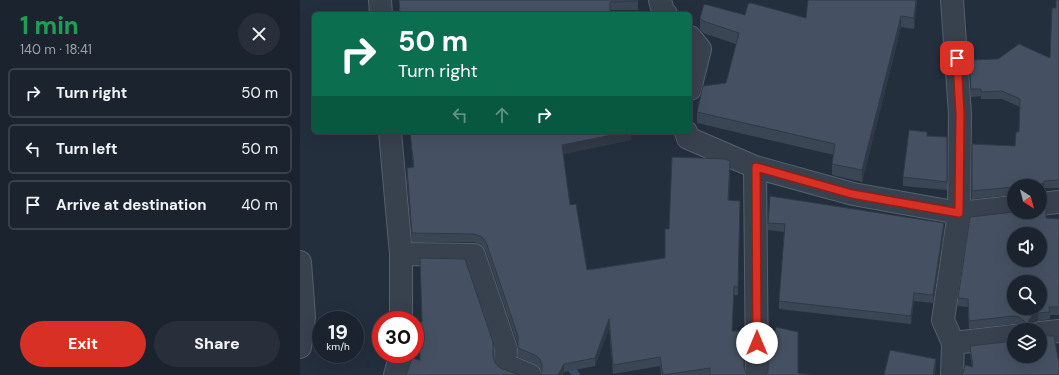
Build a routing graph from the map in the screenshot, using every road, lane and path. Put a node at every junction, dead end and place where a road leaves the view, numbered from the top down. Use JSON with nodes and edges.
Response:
{"nodes":[{"id":1,"x":380,"y":0,"type":"edge"},
{"id":2,"x":660,"y":0,"type":"edge"},
{"id":3,"x":952,"y":0,"type":"edge"},
{"id":4,"x":381,"y":12,"type":"edge"},
{"id":5,"x":664,"y":12,"type":"edge"},
{"id":6,"x":692,"y":39,"type":"edge"},
{"id":7,"x":692,"y":81,"type":"edge"},
{"id":8,"x":390,"y":134,"type":"edge"},
{"id":9,"x":687,"y":134,"type":"edge"},
{"id":10,"x":756,"y":167,"type":"junction"},
{"id":11,"x":1059,"y":202,"type":"edge"},
{"id":12,"x":1047,"y":203,"type":"edge"},
{"id":13,"x":1007,"y":208,"type":"edge"},
{"id":14,"x":959,"y":213,"type":"junction"},
{"id":15,"x":401,"y":254,"type":"junction"},
{"id":16,"x":300,"y":262,"type":"edge"},
{"id":17,"x":401,"y":311,"type":"edge"},
{"id":18,"x":1059,"y":331,"type":"edge"},
{"id":19,"x":1047,"y":332,"type":"edge"},
{"id":20,"x":1007,"y":337,"type":"edge"},
{"id":21,"x":953,"y":343,"type":"junction"},
{"id":22,"x":300,"y":347,"type":"edge"},
{"id":23,"x":398,"y":363,"type":"edge"},
{"id":24,"x":503,"y":370,"type":"edge"},
{"id":25,"x":395,"y":375,"type":"edge"},
{"id":26,"x":530,"y":375,"type":"edge"},
{"id":27,"x":757,"y":375,"type":"edge"},
{"id":28,"x":952,"y":375,"type":"edge"}],
"edges":[{"from":1,"to":4,"type":"street"},
{"from":2,"to":5,"type":"street"},
{"from":3,"to":14,"type":"street"},
{"from":6,"to":7,"type":"street"},
{"from":8,"to":15,"type":"street"},
{"from":9,"to":10,"type":"street"},
{"from":10,"to":14,"type":"street"},
{"from":10,"to":27,"type":"street"},
{"from":11,"to":12,"type":"street"},
{"from":13,"to":14,"type":"street"},
{"from":14,"to":21,"type":"street"},
{"from":15,"to":17,"type":"street"},
{"from":15,"to":24,"type":"street"},
{"from":16,"to":22,"type":"street"},
{"from":18,"to":19,"type":"street"},
{"from":20,"to":21,"type":"street"},
{"from":21,"to":28,"type":"street"},
{"from":23,"to":25,"type":"street"},
{"from":24,"to":26,"type":"street"}]}
